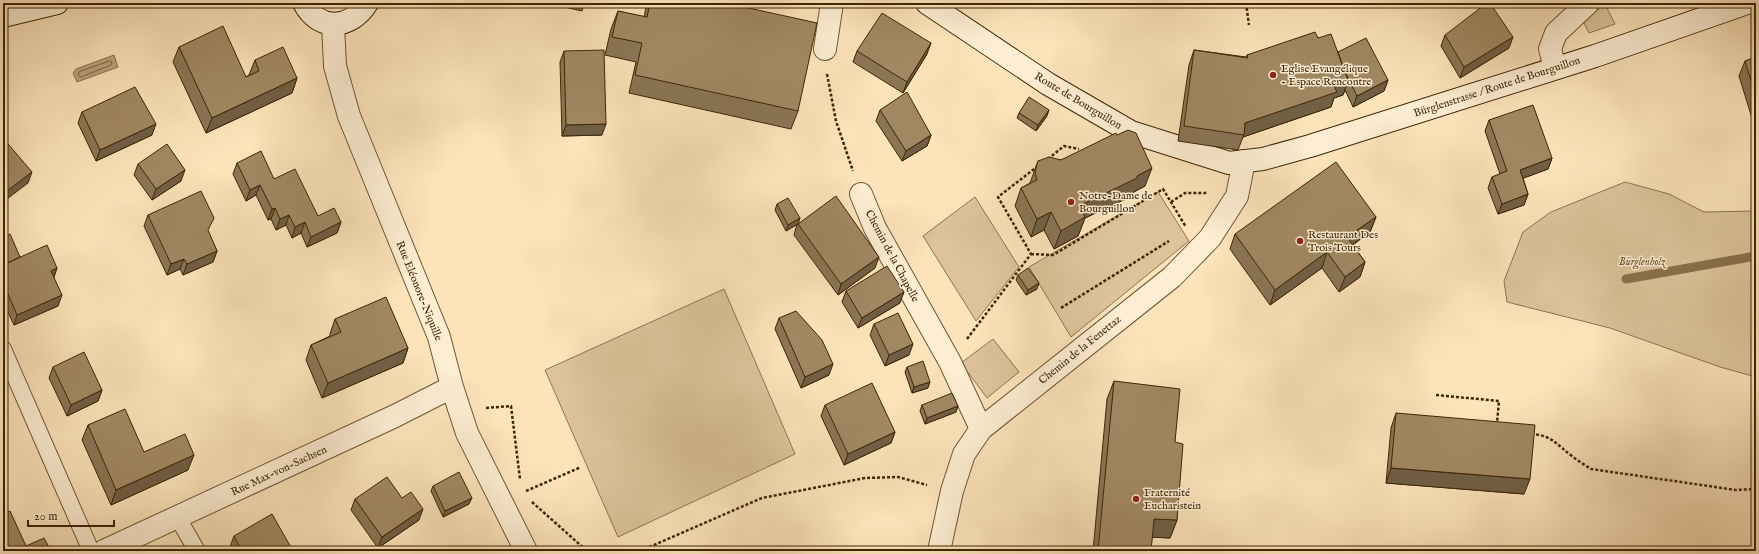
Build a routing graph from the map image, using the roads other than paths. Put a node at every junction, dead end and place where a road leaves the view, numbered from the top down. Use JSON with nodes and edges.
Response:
{"nodes":[{"id":1,"x":57,"y":3,"type":"edge"},
{"id":2,"x":304,"y":3,"type":"edge"},
{"id":3,"x":367,"y":3,"type":"edge"},
{"id":4,"x":832,"y":3,"type":"edge"},
{"id":5,"x":927,"y":3,"type":"edge"},
{"id":6,"x":1588,"y":3,"type":"edge"},
{"id":7,"x":1747,"y":3,"type":"edge"},
{"id":8,"x":3,"y":16,"type":"edge"},
{"id":9,"x":333,"y":24,"type":"junction"},
{"id":10,"x":825,"y":49,"type":"road end"},
{"id":11,"x":1555,"y":68,"type":"junction"},
{"id":12,"x":1244,"y":161,"type":"junction"},
{"id":13,"x":861,"y":194,"type":"road end"},
{"id":14,"x":3,"y":349,"type":"edge"},
{"id":15,"x":452,"y":387,"type":"junction"},
{"id":16,"x":982,"y":429,"type":"junction"},
{"id":17,"x":178,"y":518,"type":"junction"},
{"id":18,"x":92,"y":551,"type":"edge"},
{"id":19,"x":104,"y":551,"type":"edge"},
{"id":20,"x":197,"y":551,"type":"edge"},
{"id":21,"x":526,"y":551,"type":"edge"},
{"id":22,"x":939,"y":551,"type":"edge"}],
"edges":[{"from":1,"to":8,"type":"street"},
{"from":2,"to":9,"type":"street"},
{"from":3,"to":9,"type":"street"},
{"from":4,"to":10,"type":"street"},
{"from":5,"to":12,"type":"street","name":"Route de Bourguillon"},
{"from":6,"to":11,"type":"street"},
{"from":7,"to":11,"type":"street","name":"Bürglenstrasse / Route de Bourguillon"},
{"from":9,"to":15,"type":"street","name":"Rue Eléonore-Niquille"},
{"from":11,"to":12,"type":"street","name":"Bürglenstrasse / Route de Bourguillon"},
{"from":12,"to":16,"type":"street","name":"Chemin de la Fenettaz"},
{"from":13,"to":16,"type":"street","name":"Chemin de la Chapelle"},
{"from":14,"to":18,"type":"lane"},
{"from":15,"to":17,"type":"street","name":"Rue Max-von-Sachsen"},
{"from":15,"to":21,"type":"street","name":"Rue Eléonore-Niquille"},
{"from":16,"to":22,"type":"street","name":"Chemin de la Fenettaz"},
{"from":17,"to":19,"type":"street","name":"Rue Max-von-Sachsen"},
{"from":17,"to":20,"type":"lane"}]}
